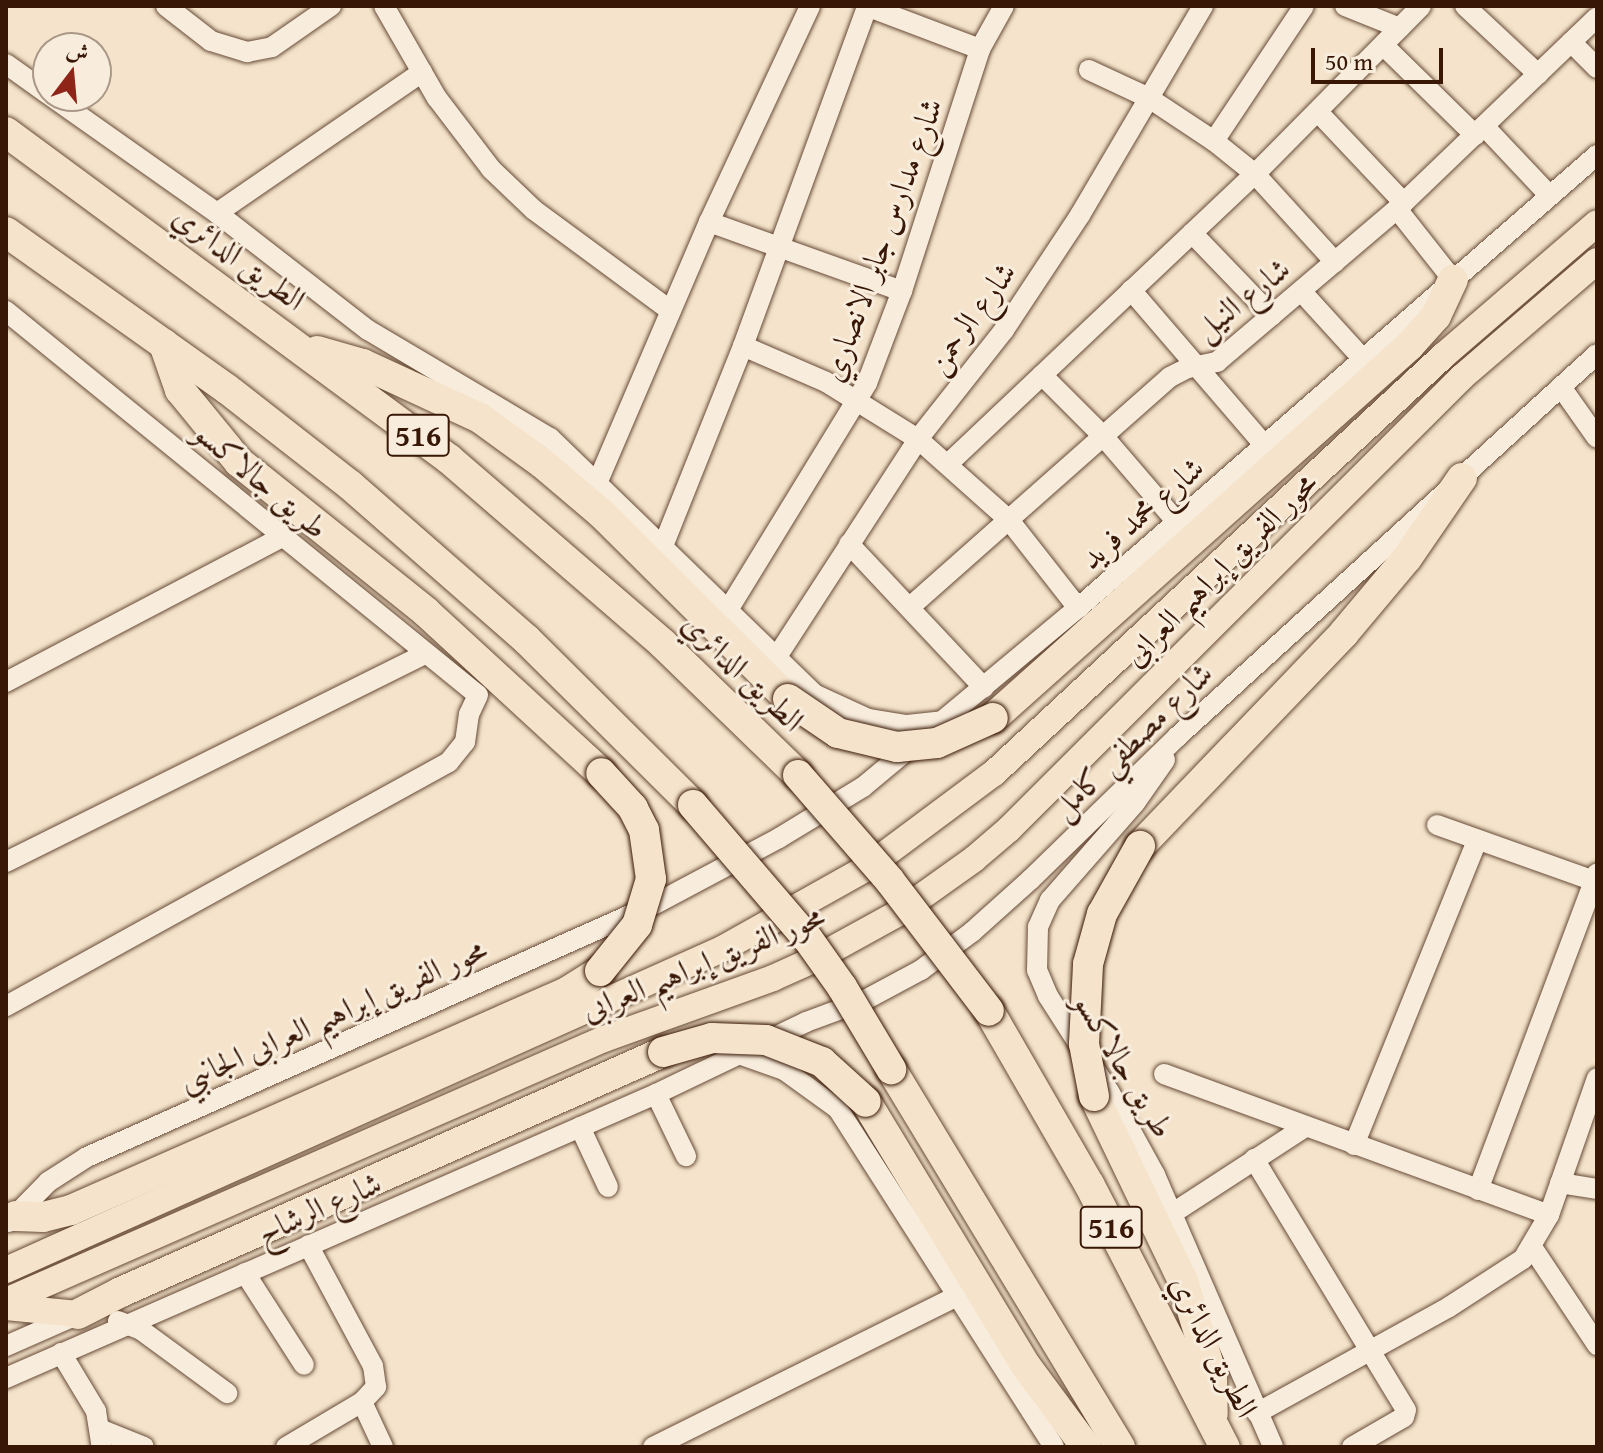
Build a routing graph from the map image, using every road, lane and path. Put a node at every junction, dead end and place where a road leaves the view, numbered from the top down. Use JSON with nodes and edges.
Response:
{"nodes":[{"id":1,"x":166,"y":6,"type":"edge"},
{"id":2,"x":331,"y":6,"type":"edge"},
{"id":3,"x":384,"y":6,"type":"edge"},
{"id":4,"x":810,"y":6,"type":"edge"},
{"id":5,"x":866,"y":6,"type":"edge"},
{"id":6,"x":1004,"y":6,"type":"edge"},
{"id":7,"x":1203,"y":6,"type":"edge"},
{"id":8,"x":1304,"y":6,"type":"edge"},
{"id":9,"x":1345,"y":6,"type":"edge"},
{"id":10,"x":1421,"y":6,"type":"edge"},
{"id":11,"x":1465,"y":6,"type":"edge"},
{"id":12,"x":1597,"y":17,"type":"edge"},
{"id":13,"x":1400,"y":28,"type":"junction"},
{"id":14,"x":1571,"y":42,"type":"junction"},
{"id":15,"x":1383,"y":45,"type":"junction"},
{"id":16,"x":980,"y":49,"type":"junction"},
{"id":17,"x":6,"y":64,"type":"edge"},
{"id":18,"x":1597,"y":68,"type":"edge"},
{"id":19,"x":1089,"y":70,"type":"dead end"},
{"id":20,"x":422,"y":72,"type":"junction"},
{"id":21,"x":1538,"y":74,"type":"junction"},
{"id":22,"x":32,"y":83,"type":"edge"},
{"id":23,"x":1149,"y":98,"type":"junction"},
{"id":24,"x":73,"y":112,"type":"edge"},
{"id":25,"x":1318,"y":112,"type":"junction"},
{"id":26,"x":1480,"y":130,"type":"junction"},
{"id":27,"x":6,"y":132,"type":"edge"},
{"id":28,"x":1214,"y":141,"type":"junction"},
{"id":29,"x":1597,"y":155,"type":"edge"},
{"id":30,"x":1255,"y":174,"type":"junction"},
{"id":31,"x":1549,"y":195,"type":"junction"},
{"id":32,"x":1400,"y":206,"type":"junction"},
{"id":33,"x":217,"y":213,"type":"junction"},
{"id":34,"x":709,"y":222,"type":"junction"},
{"id":35,"x":1597,"y":223,"type":"edge"},
{"id":36,"x":6,"y":232,"type":"edge"},
{"id":37,"x":1192,"y":233,"type":"junction"},
{"id":38,"x":778,"y":247,"type":"junction"},
{"id":39,"x":1335,"y":262,"type":"junction"},
{"id":40,"x":1592,"y":267,"type":"edge"},
{"id":41,"x":1453,"y":280,"type":"junction"},
{"id":42,"x":1131,"y":290,"type":"junction"},
{"id":43,"x":902,"y":291,"type":"junction"},
{"id":44,"x":1301,"y":291,"type":"junction"},
{"id":45,"x":6,"y":311,"type":"edge"},
{"id":46,"x":671,"y":311,"type":"junction"},
{"id":47,"x":1272,"y":316,"type":"junction"},
{"id":48,"x":164,"y":344,"type":"junction"},
{"id":49,"x":299,"y":345,"type":"junction"},
{"id":50,"x":743,"y":346,"type":"junction"},
{"id":51,"x":1597,"y":354,"type":"edge"},
{"id":52,"x":1362,"y":358,"type":"junction"},
{"id":53,"x":1198,"y":367,"type":"junction"},
{"id":54,"x":1042,"y":375,"type":"junction"},
{"id":55,"x":1561,"y":387,"type":"junction"},
{"id":56,"x":859,"y":400,"type":"junction"},
{"id":57,"x":1103,"y":436,"type":"junction"},
{"id":58,"x":1597,"y":438,"type":"edge"},
{"id":59,"x":918,"y":439,"type":"junction"},
{"id":60,"x":1265,"y":446,"type":"junction"},
{"id":61,"x":949,"y":463,"type":"junction"},
{"id":62,"x":1462,"y":478,"type":"junction"},
{"id":63,"x":598,"y":481,"type":"junction"},
{"id":64,"x":1009,"y":520,"type":"junction"},
{"id":65,"x":1176,"y":521,"type":"junction"},
{"id":66,"x":282,"y":537,"type":"junction"},
{"id":67,"x":849,"y":544,"type":"junction"},
{"id":68,"x":663,"y":546,"type":"junction"},
{"id":69,"x":910,"y":607,"type":"junction"},
{"id":70,"x":1078,"y":608,"type":"junction"},
{"id":71,"x":728,"y":610,"type":"junction"},
{"id":72,"x":425,"y":654,"type":"junction"},
{"id":73,"x":776,"y":658,"type":"junction"},
{"id":74,"x":6,"y":682,"type":"edge"},
{"id":75,"x":984,"y":688,"type":"junction"},
{"id":76,"x":946,"y":721,"type":"junction"},
{"id":77,"x":1177,"y":737,"type":"junction"},
{"id":78,"x":1437,"y":825,"type":"dead end"},
{"id":79,"x":1477,"y":840,"type":"junction"},
{"id":80,"x":6,"y":862,"type":"edge"},
{"id":81,"x":1596,"y":879,"type":"edge"},
{"id":82,"x":700,"y":881,"type":"joint"},
{"id":83,"x":6,"y":1006,"type":"edge"},
{"id":84,"x":739,"y":1054,"type":"junction"},
{"id":85,"x":1164,"y":1074,"type":"dead end"},
{"id":86,"x":1597,"y":1078,"type":"edge"},
{"id":87,"x":656,"y":1094,"type":"junction"},
{"id":88,"x":580,"y":1127,"type":"junction"},
{"id":89,"x":1305,"y":1127,"type":"junction"},
{"id":90,"x":1354,"y":1145,"type":"junction"},
{"id":91,"x":686,"y":1156,"type":"dead end"},
{"id":92,"x":1254,"y":1159,"type":"junction"},
{"id":93,"x":1560,"y":1183,"type":"junction"},
{"id":94,"x":608,"y":1187,"type":"dead end"},
{"id":95,"x":1597,"y":1189,"type":"edge"},
{"id":96,"x":1478,"y":1190,"type":"junction"},
{"id":97,"x":1173,"y":1213,"type":"junction"},
{"id":98,"x":1549,"y":1215,"type":"junction"},
{"id":99,"x":11,"y":1221,"type":"edge"},
{"id":100,"x":308,"y":1245,"type":"junction"},
{"id":101,"x":1532,"y":1247,"type":"junction"},
{"id":102,"x":6,"y":1270,"type":"edge"},
{"id":103,"x":245,"y":1273,"type":"junction"},
{"id":104,"x":955,"y":1297,"type":"junction"},
{"id":105,"x":6,"y":1301,"type":"edge"},
{"id":106,"x":6,"y":1307,"type":"edge"},
{"id":107,"x":78,"y":1314,"type":"junction"},
{"id":108,"x":127,"y":1323,"type":"junction"},
{"id":109,"x":1597,"y":1345,"type":"edge"},
{"id":110,"x":6,"y":1346,"type":"edge"},
{"id":111,"x":1372,"y":1350,"type":"junction"},
{"id":112,"x":61,"y":1353,"type":"junction"},
{"id":113,"x":304,"y":1365,"type":"dead end"},
{"id":114,"x":6,"y":1378,"type":"edge"},
{"id":115,"x":227,"y":1393,"type":"dead end"},
{"id":116,"x":362,"y":1402,"type":"junction"},
{"id":117,"x":1257,"y":1413,"type":"junction"},
{"id":118,"x":1220,"y":1436,"type":"edge"},
{"id":119,"x":1388,"y":1438,"type":"edge"},
{"id":120,"x":102,"y":1439,"type":"edge"},
{"id":121,"x":144,"y":1447,"type":"edge"},
{"id":122,"x":286,"y":1447,"type":"edge"},
{"id":123,"x":383,"y":1447,"type":"edge"},
{"id":124,"x":653,"y":1447,"type":"edge"},
{"id":125,"x":1054,"y":1447,"type":"edge"},
{"id":126,"x":1086,"y":1447,"type":"edge"},
{"id":127,"x":1120,"y":1447,"type":"edge"},
{"id":128,"x":1273,"y":1447,"type":"edge"},
{"id":129,"x":1352,"y":1447,"type":"edge"}],
"edges":[{"from":1,"to":2,"type":"street"},
{"from":3,"to":20,"type":"street"},
{"from":4,"to":34,"type":"street"},
{"from":5,"to":16,"type":"street"},
{"from":5,"to":38,"type":"street"},
{"from":6,"to":16,"type":"street","name":"شارع مدارس جابر الانصاري"},
{"from":7,"to":23,"type":"street","name":"شارع الرحمن"},
{"from":8,"to":28,"type":"street"},
{"from":9,"to":13,"type":"street"},
{"from":10,"to":13,"type":"street"},
{"from":11,"to":21,"type":"street"},
{"from":12,"to":14,"type":"street","name":"شارع النيل"},
{"from":13,"to":15,"type":"street"},
{"from":14,"to":18,"type":"street"},
{"from":14,"to":21,"type":"street","name":"شارع النيل"},
{"from":15,"to":25,"type":"street"},
{"from":15,"to":26,"type":"street"},
{"from":16,"to":43,"type":"street","name":"شارع مدارس جابر الانصاري"},
{"from":17,"to":22,"type":"street"},
{"from":19,"to":23,"type":"street"},
{"from":20,"to":33,"type":"street"},
{"from":20,"to":46,"type":"street"},
{"from":21,"to":26,"type":"street","name":"شارع النيل"},
{"from":23,"to":28,"type":"street"},
{"from":23,"to":59,"type":"street","name":"شارع الرحمن"},
{"from":24,"to":33,"type":"street"},
{"from":25,"to":30,"type":"street"},
{"from":25,"to":32,"type":"street"},
{"from":26,"to":31,"type":"street"},
{"from":26,"to":32,"type":"street","name":"شارع النيل"},
{"from":27,"to":49,"type":"highway","name":"الطريق الدائري","number":"516"},
{"from":28,"to":30,"type":"street"},
{"from":29,"to":31,"type":"street","name":"شارع محمد فريد"},
{"from":30,"to":37,"type":"street"},
{"from":30,"to":39,"type":"street"},
{"from":31,"to":41,"type":"street","name":"شارع محمد فريد"},
{"from":32,"to":39,"type":"street","name":"شارع النيل"},
{"from":32,"to":41,"type":"street"},
{"from":33,"to":63,"type":"street"},
{"from":34,"to":38,"type":"street"},
{"from":34,"to":46,"type":"street"},
{"from":35,"to":102,"type":"main road","name":"محور الفريق إبراهيم العرابى"},
{"from":36,"to":48,"type":"highway","number":"516"},
{"from":37,"to":42,"type":"street"},
{"from":37,"to":47,"type":"street"},
{"from":38,"to":43,"type":"street"},
{"from":38,"to":50,"type":"street"},
{"from":39,"to":44,"type":"street","name":"شارع النيل"},
{"from":40,"to":105,"type":"main road","name":"محور الفريق إبراهيم العرابى"},
{"from":41,"to":49,"type":"highway","bridge":true},
{"from":41,"to":52,"type":"street","name":"شارع محمد فريد"},
{"from":42,"to":53,"type":"street"},
{"from":42,"to":54,"type":"street"},
{"from":43,"to":56,"type":"street","name":"شارع مدارس جابر الانصاري"},
{"from":44,"to":47,"type":"street","name":"شارع النيل"},
{"from":44,"to":52,"type":"street"},
{"from":45,"to":66,"type":"street","name":"طريق جالاكسو"},
{"from":46,"to":63,"type":"street"},
{"from":47,"to":53,"type":"street","name":"شارع النيل"},
{"from":48,"to":99,"type":"highway","bridge":true},
{"from":48,"to":127,"type":"highway","number":"516","bridge":true},
{"from":49,"to":118,"type":"highway","name":"الطريق الدائري","number":"516","bridge":true},
{"from":50,"to":56,"type":"street"},
{"from":50,"to":68,"type":"street"},
{"from":51,"to":55,"type":"street","name":"شارع مصطفي كامل"},
{"from":52,"to":60,"type":"street","name":"شارع محمد فريد"},
{"from":53,"to":57,"type":"street","name":"شارع النيل"},
{"from":53,"to":60,"type":"street"},
{"from":54,"to":57,"type":"street"},
{"from":54,"to":61,"type":"street"},
{"from":55,"to":58,"type":"street"},
{"from":55,"to":62,"type":"street","name":"شارع مصطفي كامل"},
{"from":56,"to":59,"type":"street"},
{"from":56,"to":71,"type":"street","name":"شارع مدارس جابر الانصاري"},
{"from":57,"to":64,"type":"street","name":"شارع النيل"},
{"from":57,"to":65,"type":"street"},
{"from":59,"to":61,"type":"street"},
{"from":59,"to":67,"type":"street","name":"شارع الرحمن"},
{"from":60,"to":65,"type":"street","name":"شارع محمد فريد"},
{"from":61,"to":64,"type":"street"},
{"from":62,"to":77,"type":"street","name":"شارع مصطفي كامل"},
{"from":62,"to":118,"type":"highway","bridge":true},
{"from":63,"to":68,"type":"street"},
{"from":64,"to":69,"type":"street","name":"شارع النيل"},
{"from":64,"to":70,"type":"street"},
{"from":65,"to":70,"type":"street","name":"شارع محمد فريد"},
{"from":66,"to":72,"type":"street","name":"طريق جالاكسو"},
{"from":66,"to":74,"type":"street"},
{"from":67,"to":69,"type":"street"},
{"from":67,"to":73,"type":"street","name":"شارع الرحمن"},
{"from":68,"to":71,"type":"street"},
{"from":69,"to":75,"type":"street"},
{"from":70,"to":75,"type":"street","name":"شارع محمد فريد"},
{"from":71,"to":73,"type":"street"},
{"from":72,"to":80,"type":"street"},
{"from":72,"to":83,"type":"street","name":"طريق جالاكسو"},
{"from":73,"to":76,"type":"street"},
{"from":75,"to":76,"type":"street","name":"شارع محمد فريد"},
{"from":76,"to":82,"type":"street","name":"شارع محمد فريد"},
{"from":77,"to":84,"type":"street","name":"شارع مصطفي كامل"},
{"from":77,"to":97,"type":"street","name":"طريق جالاكسو"},
{"from":78,"to":79,"type":"street"},
{"from":79,"to":81,"type":"street"},
{"from":79,"to":90,"type":"street"},
{"from":81,"to":96,"type":"street"},
{"from":82,"to":99,"type":"street","name":"محور الفريق إبراهيم العرابى الجانبي"},
{"from":84,"to":87,"type":"street","name":"شارع مصطفي كامل"},
{"from":84,"to":104,"type":"street"},
{"from":85,"to":89,"type":"street"},
{"from":86,"to":93,"type":"street"},
{"from":87,"to":88,"type":"street","name":"شارع الرشاح"},
{"from":87,"to":91,"type":"street"},
{"from":88,"to":94,"type":"street"},
{"from":88,"to":100,"type":"street","name":"شارع الرشاح"},
{"from":89,"to":90,"type":"street"},
{"from":89,"to":92,"type":"street"},
{"from":90,"to":96,"type":"street"},
{"from":92,"to":97,"type":"street"},
{"from":92,"to":111,"type":"street"},
{"from":93,"to":95,"type":"street"},
{"from":93,"to":98,"type":"street"},
{"from":96,"to":98,"type":"street"},
{"from":97,"to":117,"type":"street","name":"طريق جالاكسو"},
{"from":98,"to":101,"type":"street"},
{"from":100,"to":103,"type":"street","name":"شارع الرشاح"},
{"from":100,"to":116,"type":"street"},
{"from":101,"to":109,"type":"street"},
{"from":101,"to":111,"type":"street"},
{"from":103,"to":108,"type":"street","name":"شارع الرشاح"},
{"from":103,"to":113,"type":"street"},
{"from":104,"to":124,"type":"street"},
{"from":104,"to":125,"type":"street"},
{"from":106,"to":107,"type":"main road"},
{"from":107,"to":108,"type":"street"},
{"from":107,"to":110,"type":"street"},
{"from":107,"to":126,"type":"highway","bridge":true},
{"from":108,"to":112,"type":"street","name":"شارع الرشاح"},
{"from":108,"to":115,"type":"street"},
{"from":111,"to":117,"type":"street"},
{"from":111,"to":119,"type":"street"},
{"from":112,"to":114,"type":"street","name":"شارع الرشاح"},
{"from":112,"to":120,"type":"street"},
{"from":116,"to":122,"type":"street"},
{"from":116,"to":123,"type":"street"},
{"from":117,"to":128,"type":"street","name":"طريق جالاكسو"},
{"from":119,"to":129,"type":"street"},
{"from":120,"to":121,"type":"street"}]}
